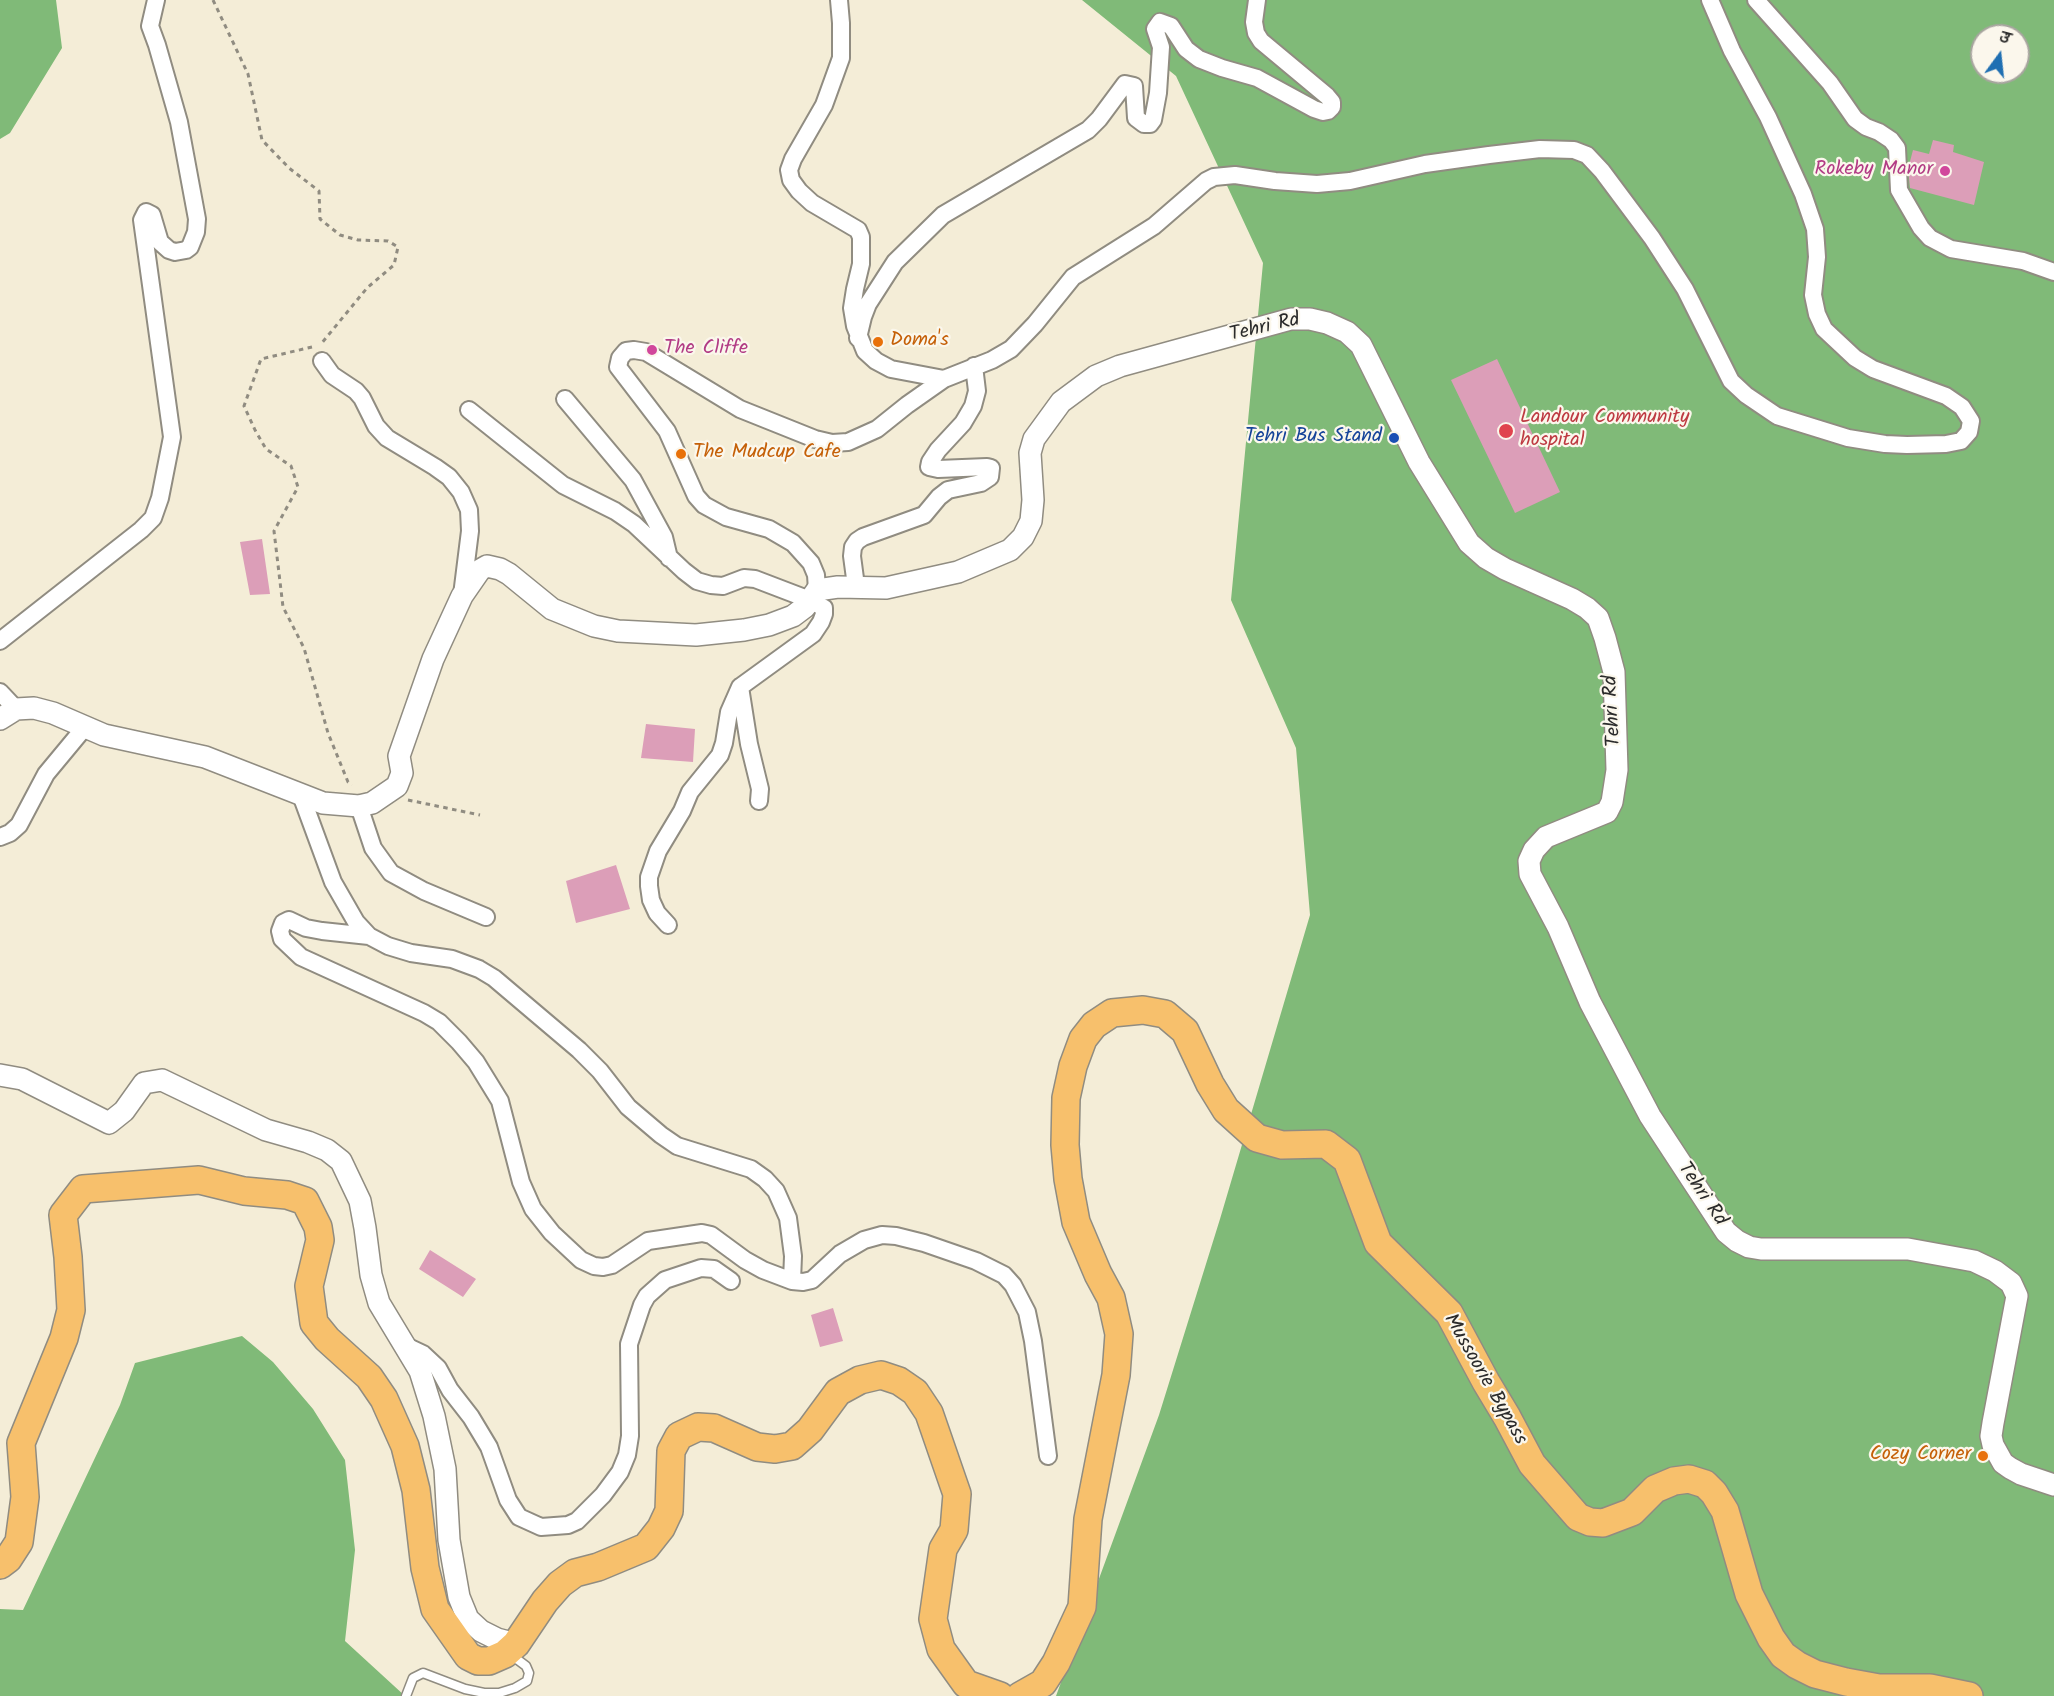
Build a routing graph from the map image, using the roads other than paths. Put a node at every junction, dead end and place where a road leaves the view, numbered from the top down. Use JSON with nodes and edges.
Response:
{"nodes":[{"id":1,"x":156,"y":0,"type":"edge"},
{"id":2,"x":839,"y":0,"type":"edge"},
{"id":3,"x":1257,"y":0,"type":"edge"},
{"id":4,"x":1710,"y":0,"type":"edge"},
{"id":5,"x":1756,"y":0,"type":"edge"},
{"id":6,"x":2054,"y":272,"type":"edge"},
{"id":7,"x":858,"y":338,"type":"junction"},
{"id":8,"x":322,"y":361,"type":"dead end"},
{"id":9,"x":974,"y":366,"type":"junction"},
{"id":10,"x":944,"y":379,"type":"junction"},
{"id":11,"x":565,"y":399,"type":"dead end"},
{"id":12,"x":469,"y":410,"type":"dead end"},
{"id":13,"x":669,"y":558,"type":"junction"},
{"id":14,"x":856,"y":586,"type":"junction"},
{"id":15,"x":813,"y":595,"type":"junction"},
{"id":16,"x":462,"y":596,"type":"junction"},
{"id":17,"x":0,"y":641,"type":"edge"},
{"id":18,"x":740,"y":687,"type":"junction"},
{"id":19,"x":0,"y":692,"type":"edge"},
{"id":20,"x":8,"y":714,"type":"edge"},
{"id":21,"x":85,"y":727,"type":"junction"},
{"id":22,"x":301,"y":795,"type":"junction"},
{"id":23,"x":759,"y":801,"type":"dead end"},
{"id":24,"x":366,"y":805,"type":"junction"},
{"id":25,"x":0,"y":837,"type":"edge"},
{"id":26,"x":486,"y":917,"type":"dead end"},
{"id":27,"x":668,"y":925,"type":"dead end"},
{"id":28,"x":369,"y":936,"type":"junction"},
{"id":29,"x":0,"y":1076,"type":"edge"},
{"id":30,"x":731,"y":1281,"type":"dead end"},
{"id":31,"x":792,"y":1281,"type":"junction"},
{"id":32,"x":406,"y":1346,"type":"junction"},
{"id":33,"x":1048,"y":1456,"type":"dead end"},
{"id":34,"x":2054,"y":1485,"type":"edge"},
{"id":35,"x":0,"y":1565,"type":"edge"},
{"id":36,"x":510,"y":1649,"type":"junction"},
{"id":37,"x":406,"y":1696,"type":"edge"},
{"id":38,"x":1000,"y":1696,"type":"edge"},
{"id":39,"x":1020,"y":1696,"type":"edge"},
{"id":40,"x":1969,"y":1696,"type":"edge"}],
"edges":[{"from":1,"to":17,"type":"street"},
{"from":2,"to":7,"type":"street"},
{"from":3,"to":7,"type":"street"},
{"from":4,"to":9,"type":"street"},
{"from":5,"to":6,"type":"street"},
{"from":7,"to":10,"type":"street"},
{"from":8,"to":16,"type":"street"},
{"from":9,"to":10,"type":"street"},
{"from":9,"to":14,"type":"street"},
{"from":10,"to":15,"type":"street"},
{"from":11,"to":13,"type":"street"},
{"from":12,"to":13,"type":"street"},
{"from":13,"to":15,"type":"street"},
{"from":14,"to":15,"type":"street","name":"Tehri Rd"},
{"from":14,"to":34,"type":"street","name":"Tehri Rd"},
{"from":15,"to":16,"type":"street"},
{"from":15,"to":18,"type":"street"},
{"from":16,"to":24,"type":"street"},
{"from":18,"to":23,"type":"street"},
{"from":18,"to":27,"type":"street"},
{"from":19,"to":20,"type":"street"},
{"from":20,"to":21,"type":"street"},
{"from":21,"to":22,"type":"street"},
{"from":21,"to":25,"type":"street"},
{"from":22,"to":24,"type":"street"},
{"from":22,"to":28,"type":"street"},
{"from":24,"to":26,"type":"street"},
{"from":28,"to":31,"type":"street"},
{"from":28,"to":31,"type":"street"},
{"from":29,"to":32,"type":"street"},
{"from":30,"to":32,"type":"street"},
{"from":31,"to":33,"type":"street"},
{"from":32,"to":36,"type":"street"},
{"from":35,"to":36,"type":"highway"},
{"from":36,"to":37,"type":"lane"},
{"from":36,"to":38,"type":"highway"},
{"from":39,"to":40,"type":"highway","name":"Mussoorie Bypass"}]}
